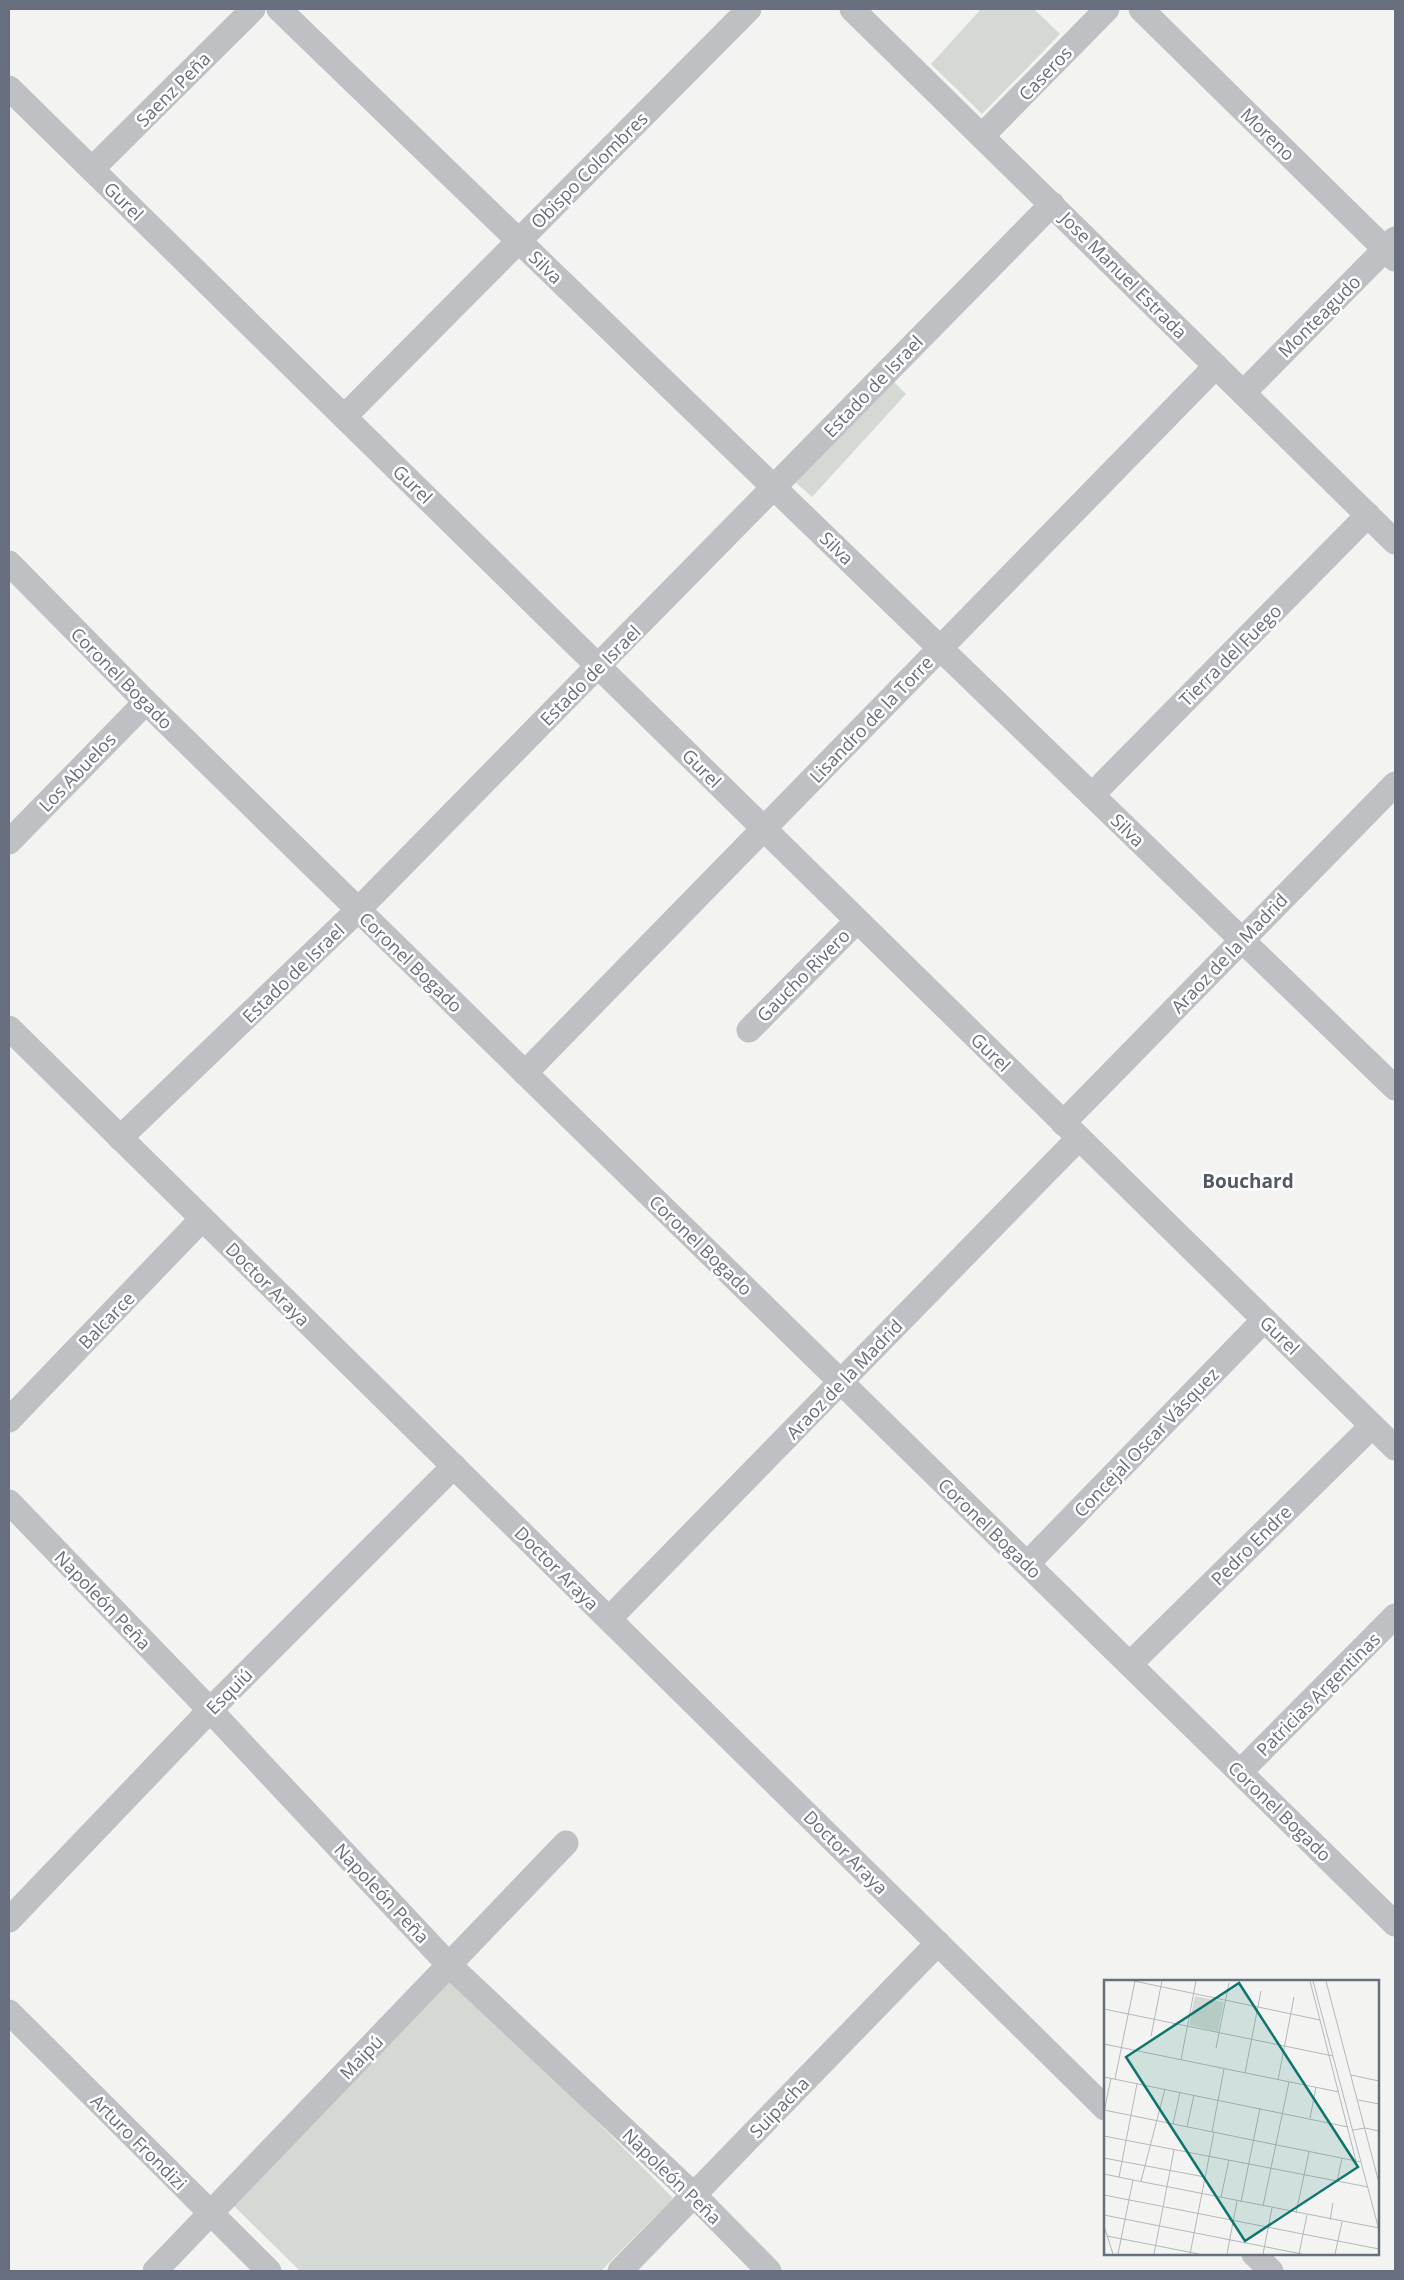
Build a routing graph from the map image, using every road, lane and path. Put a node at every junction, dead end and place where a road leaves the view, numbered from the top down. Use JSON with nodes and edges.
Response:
{"nodes":[{"id":1,"x":253,"y":9,"type":"edge"},
{"id":2,"x":278,"y":9,"type":"edge"},
{"id":3,"x":749,"y":9,"type":"edge"},
{"id":4,"x":852,"y":9,"type":"edge"},
{"id":5,"x":1107,"y":9,"type":"edge"},
{"id":6,"x":1141,"y":9,"type":"edge"},
{"id":7,"x":9,"y":88,"type":"edge"},
{"id":8,"x":982,"y":136,"type":"junction"},
{"id":9,"x":92,"y":170,"type":"junction"},
{"id":10,"x":1052,"y":204,"type":"junction"},
{"id":11,"x":519,"y":241,"type":"junction"},
{"id":12,"x":1392,"y":249,"type":"edge"},
{"id":13,"x":1216,"y":366,"type":"junction"},
{"id":14,"x":1243,"y":393,"type":"junction"},
{"id":15,"x":344,"y":417,"type":"junction"},
{"id":16,"x":774,"y":487,"type":"junction"},
{"id":17,"x":1368,"y":515,"type":"junction"},
{"id":18,"x":1395,"y":542,"type":"edge"},
{"id":19,"x":9,"y":563,"type":"edge"},
{"id":20,"x":940,"y":648,"type":"junction"},
{"id":21,"x":598,"y":666,"type":"junction"},
{"id":22,"x":146,"y":702,"type":"junction"},
{"id":23,"x":1395,"y":784,"type":"edge"},
{"id":24,"x":1092,"y":795,"type":"junction"},
{"id":25,"x":764,"y":829,"type":"junction"},
{"id":26,"x":9,"y":842,"type":"edge"},
{"id":27,"x":358,"y":910,"type":"junction"},
{"id":28,"x":857,"y":921,"type":"junction"},
{"id":29,"x":1242,"y":940,"type":"junction"},
{"id":30,"x":9,"y":1028,"type":"edge"},
{"id":31,"x":749,"y":1030,"type":"dead end"},
{"id":32,"x":525,"y":1073,"type":"junction"},
{"id":33,"x":1395,"y":1088,"type":"edge"},
{"id":34,"x":1071,"y":1130,"type":"junction"},
{"id":35,"x":120,"y":1138,"type":"junction"},
{"id":36,"x":202,"y":1219,"type":"junction"},
{"id":37,"x":1264,"y":1320,"type":"junction"},
{"id":38,"x":841,"y":1382,"type":"junction"},
{"id":39,"x":9,"y":1420,"type":"edge"},
{"id":40,"x":1372,"y":1426,"type":"junction"},
{"id":41,"x":1395,"y":1448,"type":"edge"},
{"id":42,"x":454,"y":1466,"type":"junction"},
{"id":43,"x":9,"y":1502,"type":"edge"},
{"id":44,"x":1027,"y":1564,"type":"junction"},
{"id":45,"x":1395,"y":1616,"type":"edge"},
{"id":46,"x":609,"y":1619,"type":"junction"},
{"id":47,"x":1130,"y":1664,"type":"junction"},
{"id":48,"x":210,"y":1710,"type":"junction"},
{"id":49,"x":1240,"y":1772,"type":"junction"},
{"id":50,"x":566,"y":1843,"type":"dead end"},
{"id":51,"x":9,"y":1920,"type":"edge"},
{"id":52,"x":1395,"y":1924,"type":"edge"},
{"id":53,"x":938,"y":1943,"type":"junction"},
{"id":54,"x":450,"y":1965,"type":"junction"},
{"id":55,"x":9,"y":2012,"type":"edge"},
{"id":56,"x":1104,"y":2107,"type":"edge"},
{"id":57,"x":694,"y":2196,"type":"junction"},
{"id":58,"x":211,"y":2213,"type":"junction"},
{"id":59,"x":1255,"y":2255,"type":"edge"},
{"id":60,"x":155,"y":2271,"type":"edge"},
{"id":61,"x":269,"y":2271,"type":"edge"},
{"id":62,"x":620,"y":2271,"type":"edge"},
{"id":63,"x":769,"y":2271,"type":"edge"},
{"id":64,"x":1271,"y":2271,"type":"edge"}],
"edges":[{"from":1,"to":9,"type":"street","name":"Saenz Peña"},
{"from":2,"to":11,"type":"street","name":"Silva"},
{"from":3,"to":11,"type":"street","name":"Obispo Colombres"},
{"from":4,"to":8,"type":"street","name":"Jose Manuel Estrada"},
{"from":5,"to":8,"type":"street","name":"Caseros"},
{"from":6,"to":12,"type":"street","name":"Moreno"},
{"from":7,"to":9,"type":"street","name":"Gurel"},
{"from":8,"to":10,"type":"street","name":"Jose Manuel Estrada"},
{"from":9,"to":15,"type":"street","name":"Gurel"},
{"from":10,"to":13,"type":"street","name":"Jose Manuel Estrada"},
{"from":10,"to":16,"type":"street","name":"Estado de Israel"},
{"from":11,"to":15,"type":"street","name":"Obispo Colombres"},
{"from":11,"to":16,"type":"street","name":"Silva"},
{"from":12,"to":14,"type":"street","name":"Monteagudo"},
{"from":13,"to":14,"type":"street","name":"Jose Manuel Estrada"},
{"from":13,"to":20,"type":"street","name":"Lisandro de la Torre"},
{"from":14,"to":17,"type":"street","name":"Jose Manuel Estrada"},
{"from":15,"to":21,"type":"street","name":"Gurel"},
{"from":16,"to":20,"type":"street","name":"Silva"},
{"from":16,"to":21,"type":"street","name":"Estado de Israel"},
{"from":17,"to":18,"type":"street","name":"Jose Manuel Estrada"},
{"from":17,"to":24,"type":"street","name":"Tierra del Fuego"},
{"from":19,"to":22,"type":"street","name":"Coronel Bogado"},
{"from":20,"to":24,"type":"street","name":"Silva"},
{"from":20,"to":25,"type":"street","name":"Lisandro de la Torre"},
{"from":21,"to":25,"type":"street","name":"Gurel"},
{"from":21,"to":27,"type":"street","name":"Estado de Israel"},
{"from":22,"to":26,"type":"street","name":"Los Abuelos"},
{"from":22,"to":27,"type":"street","name":"Coronel Bogado"},
{"from":23,"to":29,"type":"street","name":"Araoz de la Madrid"},
{"from":24,"to":29,"type":"street","name":"Silva"},
{"from":25,"to":28,"type":"street","name":"Gurel"},
{"from":25,"to":32,"type":"street","name":"Lisandro de la Torre"},
{"from":27,"to":32,"type":"street","name":"Coronel Bogado"},
{"from":27,"to":35,"type":"street","name":"Estado de Israel"},
{"from":28,"to":31,"type":"street","name":"Gaucho Rivero"},
{"from":28,"to":34,"type":"street","name":"Gurel"},
{"from":29,"to":33,"type":"street","name":"Silva"},
{"from":29,"to":34,"type":"street","name":"Araoz de la Madrid"},
{"from":30,"to":35,"type":"street","name":"Doctor Araya"},
{"from":32,"to":38,"type":"street","name":"Coronel Bogado"},
{"from":34,"to":37,"type":"street","name":"Gurel"},
{"from":34,"to":38,"type":"street","name":"Araoz de la Madrid"},
{"from":35,"to":36,"type":"street","name":"Doctor Araya"},
{"from":36,"to":39,"type":"street","name":"Balcarce"},
{"from":36,"to":42,"type":"street","name":"Doctor Araya"},
{"from":37,"to":40,"type":"street","name":"Gurel"},
{"from":37,"to":44,"type":"street","name":"Concejal Oscar Vásquez"},
{"from":38,"to":44,"type":"street","name":"Coronel Bogado"},
{"from":38,"to":46,"type":"street","name":"Araoz de la Madrid"},
{"from":40,"to":41,"type":"street","name":"Gurel"},
{"from":40,"to":47,"type":"street","name":"Pedro Endre"},
{"from":42,"to":46,"type":"street","name":"Doctor Araya"},
{"from":42,"to":48,"type":"street","name":"Esquiú"},
{"from":43,"to":48,"type":"street","name":"Napoleón Peña"},
{"from":44,"to":47,"type":"street","name":"Coronel Bogado"},
{"from":45,"to":49,"type":"street","name":"Patricias Argentinas"},
{"from":46,"to":53,"type":"street","name":"Doctor Araya"},
{"from":47,"to":49,"type":"street","name":"Coronel Bogado"},
{"from":48,"to":51,"type":"street","name":"Esquiú"},
{"from":48,"to":54,"type":"street","name":"Napoleón Peña"},
{"from":49,"to":52,"type":"street","name":"Coronel Bogado"},
{"from":50,"to":54,"type":"street","name":"Maipú"},
{"from":53,"to":56,"type":"street","name":"Doctor Araya"},
{"from":53,"to":57,"type":"street","name":"Suipacha"},
{"from":54,"to":57,"type":"street","name":"Napoleón Peña"},
{"from":54,"to":58,"type":"street","name":"Maipú"},
{"from":55,"to":58,"type":"street","name":"Arturo Frondizi"},
{"from":57,"to":62,"type":"street","name":"Suipacha"},
{"from":57,"to":63,"type":"street","name":"Napoleón Peña"},
{"from":58,"to":60,"type":"street","name":"Maipú"},
{"from":58,"to":61,"type":"street","name":"Arturo Frondizi"},
{"from":59,"to":64,"type":"street"}]}
